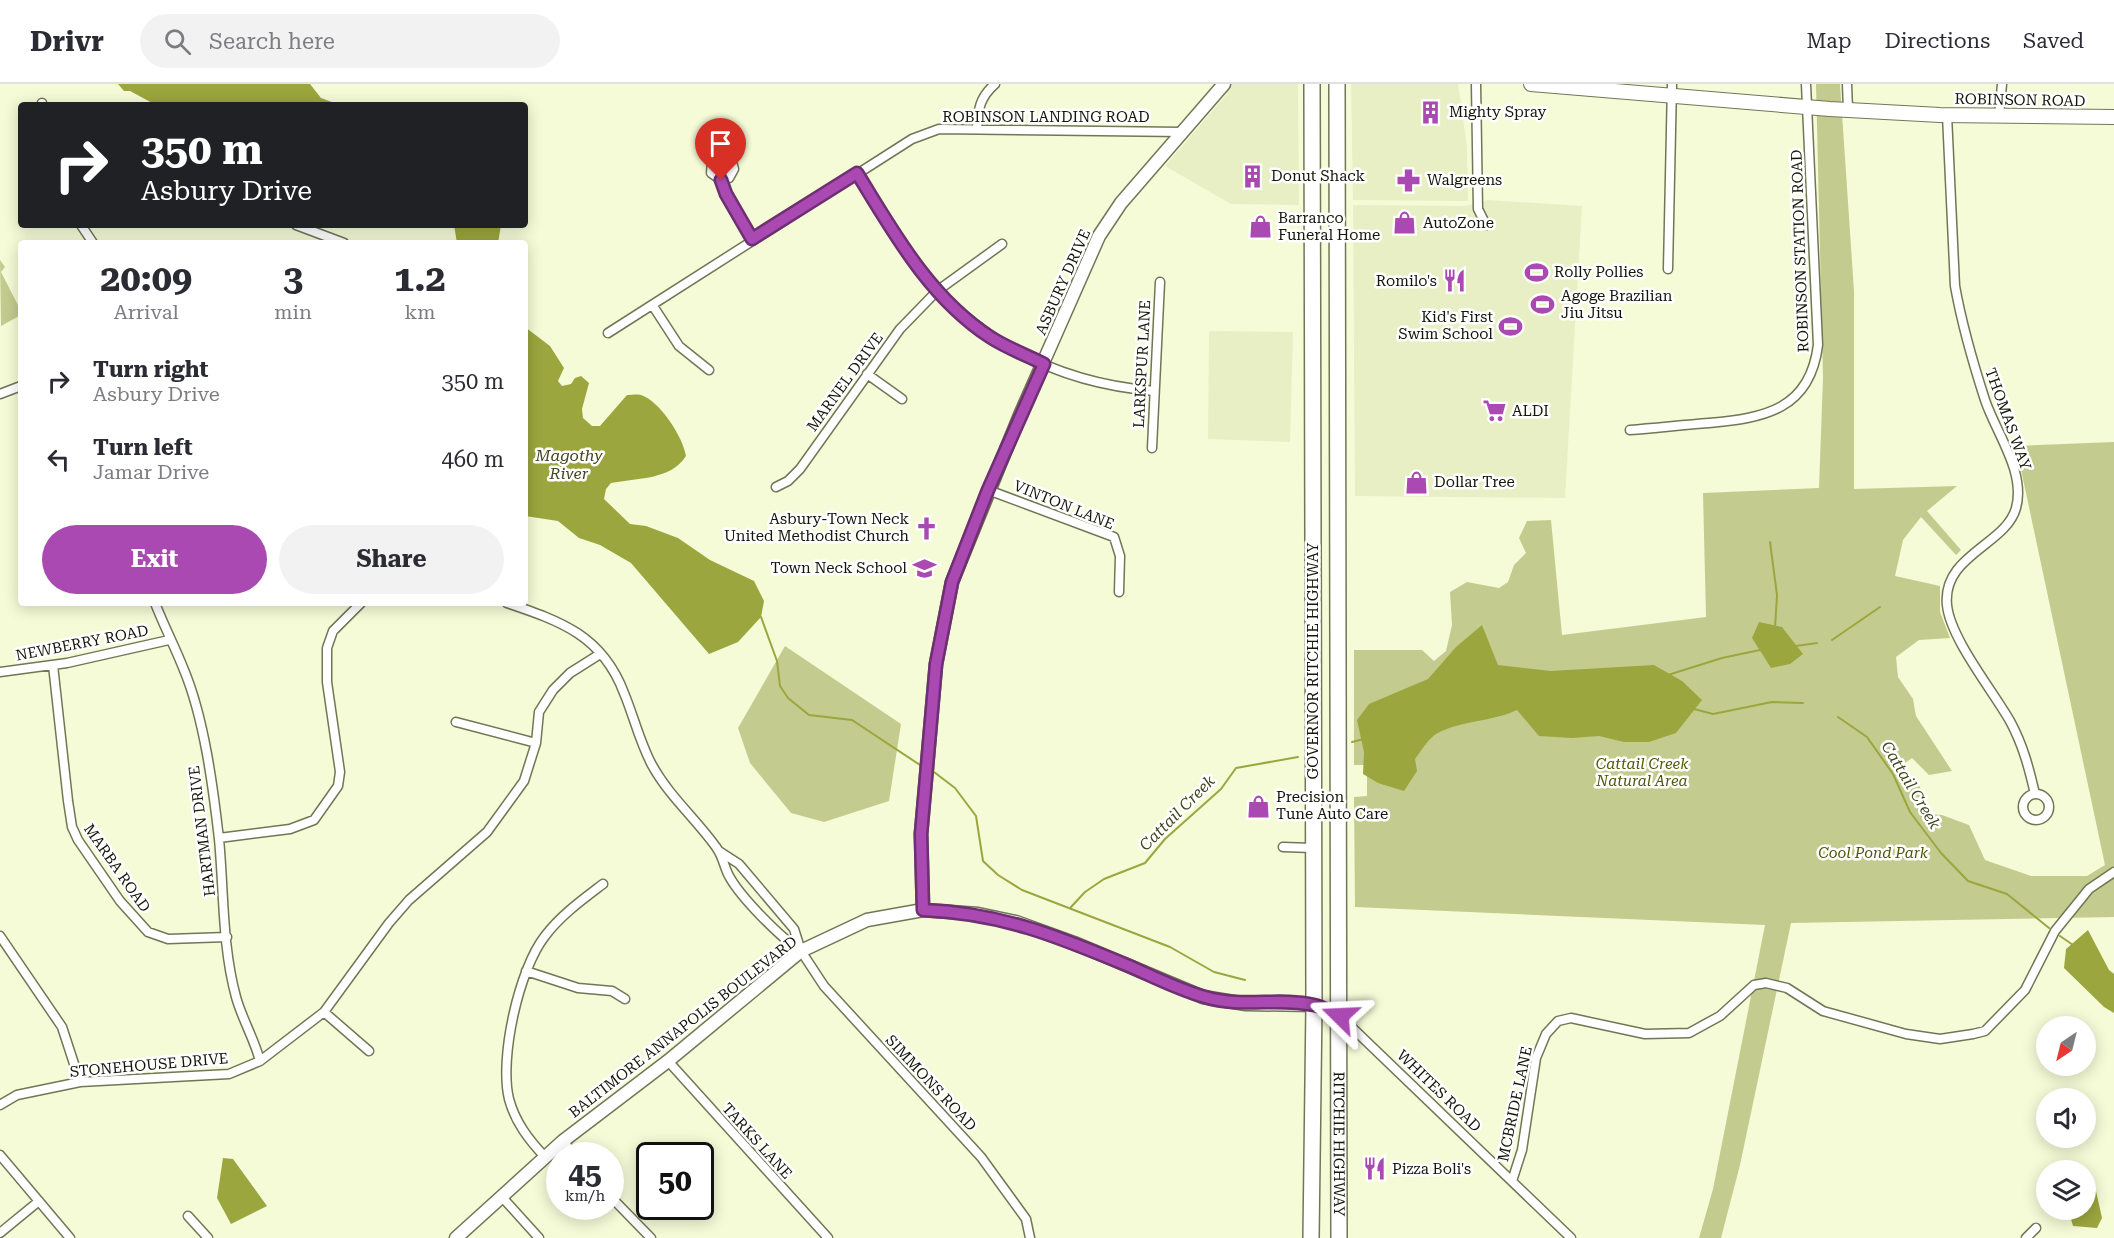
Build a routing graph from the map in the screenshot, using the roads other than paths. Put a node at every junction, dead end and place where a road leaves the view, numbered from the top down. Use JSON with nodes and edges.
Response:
{"nodes":[{"id":1,"x":995,"y":84,"type":"edge"},
{"id":2,"x":1224,"y":84,"type":"edge"},
{"id":3,"x":1312,"y":84,"type":"edge"},
{"id":4,"x":1338,"y":84,"type":"edge"},
{"id":5,"x":1476,"y":84,"type":"edge"},
{"id":6,"x":1531,"y":84,"type":"edge"},
{"id":7,"x":1806,"y":84,"type":"edge"},
{"id":8,"x":1847,"y":84,"type":"edge"},
{"id":9,"x":2002,"y":84,"type":"edge"},
{"id":10,"x":1671,"y":91,"type":"edge"},
{"id":11,"x":1807,"y":108,"type":"junction"},
{"id":12,"x":1848,"y":110,"type":"junction"},
{"id":13,"x":1947,"y":115,"type":"junction"},
{"id":14,"x":1999,"y":116,"type":"junction"},
{"id":15,"x":2114,"y":117,"type":"edge"},
{"id":16,"x":977,"y":128,"type":"junction"},
{"id":17,"x":1183,"y":132,"type":"junction"},
{"id":18,"x":857,"y":173,"type":"junction"},
{"id":19,"x":721,"y":180,"type":"dead end"},
{"id":20,"x":1486,"y":225,"type":"dead end"},
{"id":21,"x":304,"y":228,"type":"edge"},
{"id":22,"x":752,"y":239,"type":"junction"},
{"id":23,"x":336,"y":240,"type":"edge"},
{"id":24,"x":1002,"y":244,"type":"dead end"},
{"id":25,"x":1668,"y":269,"type":"dead end"},
{"id":26,"x":1160,"y":282,"type":"dead end"},
{"id":27,"x":937,"y":291,"type":"junction"},
{"id":28,"x":653,"y":306,"type":"junction"},
{"id":29,"x":608,"y":333,"type":"dead end"},
{"id":30,"x":1044,"y":364,"type":"junction"},
{"id":31,"x":709,"y":370,"type":"dead end"},
{"id":32,"x":867,"y":374,"type":"junction"},
{"id":33,"x":18,"y":387,"type":"edge"},
{"id":34,"x":1154,"y":391,"type":"junction"},
{"id":35,"x":0,"y":394,"type":"edge"},
{"id":36,"x":902,"y":399,"type":"dead end"},
{"id":37,"x":1630,"y":430,"type":"dead end"},
{"id":38,"x":1152,"y":448,"type":"dead end"},
{"id":39,"x":776,"y":487,"type":"dead end"},
{"id":40,"x":988,"y":490,"type":"junction"},
{"id":41,"x":1119,"y":592,"type":"dead end"},
{"id":42,"x":156,"y":606,"type":"edge"},
{"id":43,"x":358,"y":606,"type":"edge"},
{"id":44,"x":515,"y":606,"type":"edge"},
{"id":45,"x":169,"y":640,"type":"junction"},
{"id":46,"x":600,"y":654,"type":"junction"},
{"id":47,"x":53,"y":665,"type":"junction"},
{"id":48,"x":0,"y":672,"type":"edge"},
{"id":49,"x":456,"y":722,"type":"dead end"},
{"id":50,"x":536,"y":743,"type":"junction"},
{"id":51,"x":2035,"y":794,"type":"dead end"},
{"id":52,"x":219,"y":838,"type":"junction"},
{"id":53,"x":1283,"y":847,"type":"dead end"},
{"id":54,"x":1313,"y":848,"type":"junction"},
{"id":55,"x":718,"y":850,"type":"junction"},
{"id":56,"x":2114,"y":872,"type":"edge"},
{"id":57,"x":603,"y":884,"type":"dead end"},
{"id":58,"x":923,"y":910,"type":"junction"},
{"id":59,"x":0,"y":936,"type":"edge"},
{"id":60,"x":227,"y":937,"type":"junction"},
{"id":61,"x":801,"y":951,"type":"junction"},
{"id":62,"x":526,"y":971,"type":"junction"},
{"id":63,"x":625,"y":999,"type":"dead end"},
{"id":64,"x":1314,"y":1005,"type":"junction"},
{"id":65,"x":324,"y":1012,"type":"junction"},
{"id":66,"x":1340,"y":1016,"type":"junction"},
{"id":67,"x":369,"y":1052,"type":"dead end"},
{"id":68,"x":260,"y":1061,"type":"junction"},
{"id":69,"x":668,"y":1061,"type":"junction"},
{"id":70,"x":80,"y":1082,"type":"junction"},
{"id":71,"x":0,"y":1105,"type":"edge"},
{"id":72,"x":563,"y":1141,"type":"joint"},
{"id":73,"x":0,"y":1155,"type":"edge"},
{"id":74,"x":545,"y":1157,"type":"junction"},
{"id":75,"x":1512,"y":1181,"type":"junction"},
{"id":76,"x":502,"y":1197,"type":"junction"},
{"id":77,"x":39,"y":1201,"type":"junction"},
{"id":78,"x":624,"y":1210,"type":"edge"},
{"id":79,"x":188,"y":1216,"type":"dead end"},
{"id":80,"x":2036,"y":1228,"type":"dead end"},
{"id":81,"x":0,"y":1233,"type":"edge"},
{"id":82,"x":70,"y":1238,"type":"edge"},
{"id":83,"x":208,"y":1238,"type":"edge"},
{"id":84,"x":456,"y":1238,"type":"edge"},
{"id":85,"x":539,"y":1238,"type":"edge"},
{"id":86,"x":651,"y":1238,"type":"edge"},
{"id":87,"x":828,"y":1238,"type":"edge"},
{"id":88,"x":1030,"y":1238,"type":"edge"},
{"id":89,"x":1311,"y":1238,"type":"edge"},
{"id":90,"x":1339,"y":1238,"type":"edge"},
{"id":91,"x":1570,"y":1238,"type":"edge"},
{"id":92,"x":2026,"y":1238,"type":"edge"}],
"edges":[{"from":1,"to":16,"type":"street"},
{"from":2,"to":17,"type":"main road","name":"ASBURY DRIVE"},
{"from":3,"to":54,"type":"highway","name":"GOVERNOR RITCHIE HIGHWAY"},
{"from":4,"to":66,"type":"highway","name":"GOVERNOR RITCHIE HIGHWAY"},
{"from":5,"to":20,"type":"street"},
{"from":6,"to":10,"type":"main road","name":"ROBINSON ROAD"},
{"from":7,"to":11,"type":"street","name":"ROBINSON STATION ROAD"},
{"from":8,"to":12,"type":"street"},
{"from":9,"to":14,"type":"street"},
{"from":10,"to":11,"type":"main road","name":"ROBINSON ROAD"},
{"from":10,"to":25,"type":"street"},
{"from":11,"to":12,"type":"main road","name":"ROBINSON ROAD"},
{"from":11,"to":37,"type":"street","name":"ROBINSON STATION ROAD"},
{"from":12,"to":13,"type":"main road","name":"ROBINSON ROAD"},
{"from":13,"to":14,"type":"main road","name":"ROBINSON ROAD"},
{"from":13,"to":51,"type":"street","name":"THOMAS WAY"},
{"from":14,"to":15,"type":"main road","name":"ROBINSON ROAD"},
{"from":16,"to":17,"type":"street","name":"ROBINSON LANDING ROAD"},
{"from":16,"to":18,"type":"street","name":"ROBINSON LANDING ROAD"},
{"from":17,"to":30,"type":"main road","name":"ASBURY DRIVE"},
{"from":18,"to":22,"type":"street","name":"ROBINSON LANDING ROAD"},
{"from":18,"to":27,"type":"street"},
{"from":19,"to":22,"type":"street"},
{"from":21,"to":23,"type":"street"},
{"from":22,"to":28,"type":"street","name":"ROBINSON LANDING ROAD"},
{"from":24,"to":27,"type":"street","name":"MARNEL DRIVE"},
{"from":26,"to":34,"type":"street","name":"LARKSPUR LANE"},
{"from":27,"to":30,"type":"street"},
{"from":27,"to":32,"type":"street","name":"MARNEL DRIVE"},
{"from":28,"to":29,"type":"street","name":"ROBINSON LANDING ROAD"},
{"from":28,"to":31,"type":"street"},
{"from":30,"to":34,"type":"street"},
{"from":30,"to":40,"type":"main road","name":"ASBURY DRIVE"},
{"from":32,"to":36,"type":"street"},
{"from":32,"to":39,"type":"street","name":"MARNEL DRIVE"},
{"from":33,"to":35,"type":"street"},
{"from":34,"to":38,"type":"street","name":"LARKSPUR LANE"},
{"from":40,"to":41,"type":"street","name":"VINTON LANE"},
{"from":40,"to":58,"type":"main road","name":"ASBURY DRIVE"},
{"from":42,"to":45,"type":"street","name":"HARTMAN DRIVE"},
{"from":43,"to":52,"type":"street"},
{"from":44,"to":46,"type":"street"},
{"from":45,"to":47,"type":"street","name":"NEWBERRY ROAD"},
{"from":45,"to":52,"type":"street","name":"HARTMAN DRIVE"},
{"from":46,"to":50,"type":"street","name":"STONEHOUSE DRIVE"},
{"from":46,"to":55,"type":"street"},
{"from":47,"to":48,"type":"street","name":"NEWBERRY ROAD"},
{"from":47,"to":60,"type":"street","name":"MARBA ROAD"},
{"from":49,"to":50,"type":"street"},
{"from":50,"to":65,"type":"street","name":"STONEHOUSE DRIVE"},
{"from":52,"to":60,"type":"street","name":"HARTMAN DRIVE"},
{"from":53,"to":54,"type":"street"},
{"from":54,"to":64,"type":"highway","name":"GOVERNOR RITCHIE HIGHWAY"},
{"from":55,"to":61,"type":"street"},
{"from":55,"to":61,"type":"street"},
{"from":56,"to":75,"type":"street","name":"MCBRIDE LANE"},
{"from":57,"to":62,"type":"street"},
{"from":58,"to":61,"type":"main road","name":"BALTIMORE ANNAPOLIS BOULEVARD"},
{"from":58,"to":64,"type":"main road","name":"BALTIMORE ANNAPOLIS BOULEVARD"},
{"from":59,"to":70,"type":"street"},
{"from":60,"to":68,"type":"street","name":"HARTMAN DRIVE"},
{"from":61,"to":69,"type":"main road","name":"BALTIMORE ANNAPOLIS BOULEVARD"},
{"from":61,"to":88,"type":"street","name":"SIMMONS ROAD"},
{"from":62,"to":63,"type":"street"},
{"from":62,"to":74,"type":"street"},
{"from":64,"to":66,"type":"main road","name":"BALTIMORE ANNAPOLIS BOULEVARD"},
{"from":64,"to":89,"type":"highway","name":"GOVERNOR RITCHIE HIGHWAY"},
{"from":65,"to":67,"type":"street"},
{"from":65,"to":68,"type":"street","name":"STONEHOUSE DRIVE"},
{"from":66,"to":75,"type":"street","name":"WHITES ROAD"},
{"from":66,"to":90,"type":"highway","name":"RITCHIE HIGHWAY"},
{"from":68,"to":70,"type":"street","name":"STONEHOUSE DRIVE"},
{"from":69,"to":72,"type":"main road","name":"BALTIMORE ANNAPOLIS BOULEVARD"},
{"from":69,"to":87,"type":"street","name":"TARKS LANE"},
{"from":70,"to":71,"type":"street","name":"STONEHOUSE DRIVE"},
{"from":72,"to":74,"type":"main road","name":"BALTIMORE ANNAPOLIS BOULEVARD"},
{"from":73,"to":77,"type":"street"},
{"from":74,"to":76,"type":"main road","name":"BALTIMORE ANNAPOLIS BOULEVARD"},
{"from":75,"to":91,"type":"street","name":"WHITES ROAD"},
{"from":76,"to":84,"type":"main road","name":"BALTIMORE ANNAPOLIS BOULEVARD"},
{"from":76,"to":85,"type":"street"},
{"from":77,"to":81,"type":"street"},
{"from":77,"to":82,"type":"street"},
{"from":78,"to":86,"type":"street"},
{"from":79,"to":83,"type":"street"},
{"from":80,"to":92,"type":"street"}]}
